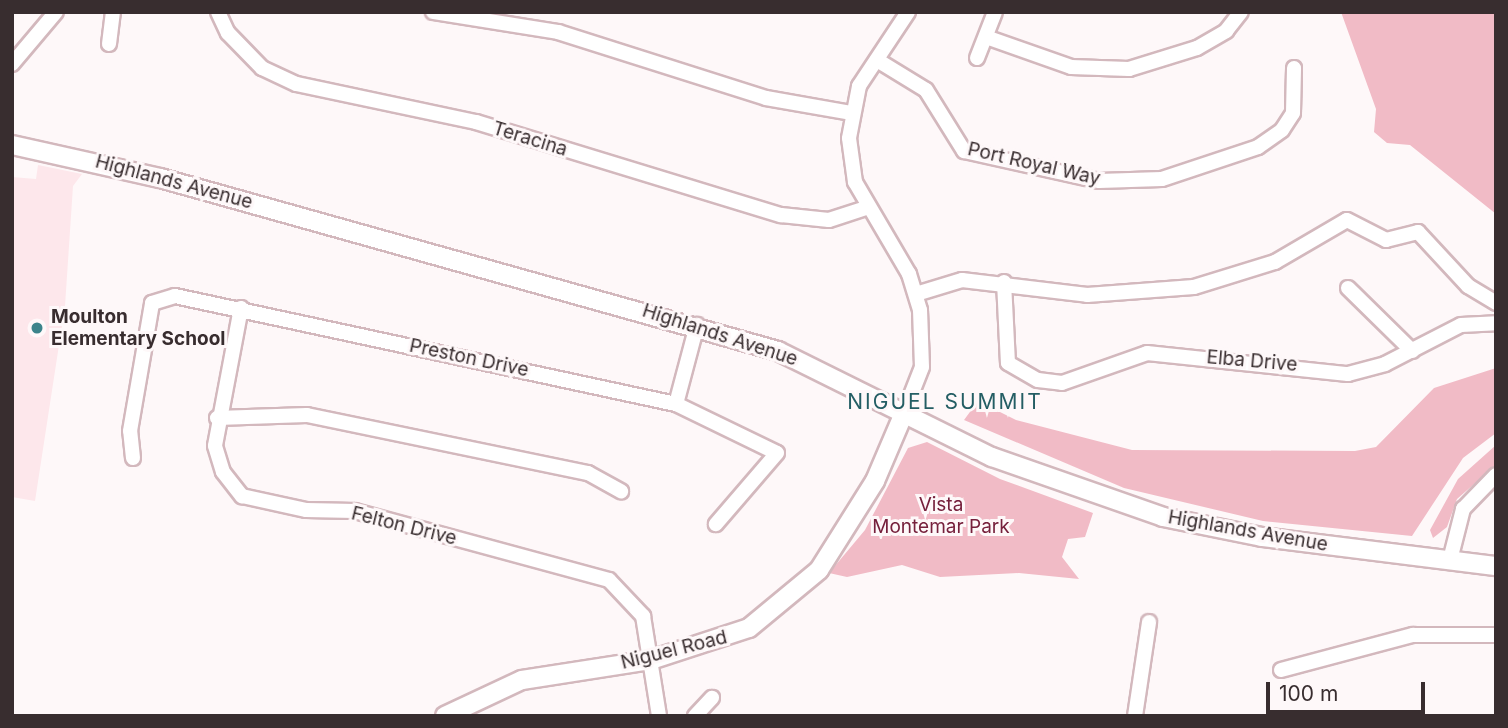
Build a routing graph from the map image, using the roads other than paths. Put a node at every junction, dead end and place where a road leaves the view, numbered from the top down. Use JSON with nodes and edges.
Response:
{"nodes":[{"id":1,"x":56,"y":12,"type":"edge"},
{"id":2,"x":113,"y":12,"type":"edge"},
{"id":3,"x":218,"y":12,"type":"edge"},
{"id":4,"x":433,"y":12,"type":"edge"},
{"id":5,"x":908,"y":12,"type":"edge"},
{"id":6,"x":995,"y":12,"type":"edge"},
{"id":7,"x":1241,"y":12,"type":"edge"},
{"id":8,"x":986,"y":37,"type":"junction"},
{"id":9,"x":108,"y":44,"type":"dead end"},
{"id":10,"x":977,"y":58,"type":"dead end"},
{"id":11,"x":877,"y":60,"type":"junction"},
{"id":12,"x":12,"y":64,"type":"edge"},
{"id":13,"x":1294,"y":68,"type":"dead end"},
{"id":14,"x":851,"y":113,"type":"junction"},
{"id":15,"x":12,"y":145,"type":"edge"},
{"id":16,"x":867,"y":208,"type":"junction"},
{"id":17,"x":1004,"y":282,"type":"junction"},
{"id":18,"x":1348,"y":288,"type":"dead end"},
{"id":19,"x":916,"y":293,"type":"junction"},
{"id":20,"x":1496,"y":303,"type":"edge"},
{"id":21,"x":241,"y":308,"type":"junction"},
{"id":22,"x":1496,"y":323,"type":"edge"},
{"id":23,"x":696,"y":325,"type":"junction"},
{"id":24,"x":1412,"y":351,"type":"junction"},
{"id":25,"x":676,"y":404,"type":"junction"},
{"id":26,"x":904,"y":413,"type":"junction"},
{"id":27,"x":217,"y":418,"type":"junction"},
{"id":28,"x":133,"y":458,"type":"dead end"},
{"id":29,"x":1496,"y":475,"type":"edge"},
{"id":30,"x":621,"y":491,"type":"dead end"},
{"id":31,"x":716,"y":524,"type":"dead end"},
{"id":32,"x":1450,"y":560,"type":"junction"},
{"id":33,"x":1496,"y":566,"type":"edge"},
{"id":34,"x":1149,"y":622,"type":"dead end"},
{"id":35,"x":1496,"y":635,"type":"edge"},
{"id":36,"x":651,"y":660,"type":"junction"},
{"id":37,"x":1281,"y":670,"type":"dead end"},
{"id":38,"x":712,"y":698,"type":"dead end"},
{"id":39,"x":445,"y":716,"type":"edge"},
{"id":40,"x":659,"y":716,"type":"edge"},
{"id":41,"x":695,"y":716,"type":"edge"},
{"id":42,"x":1135,"y":716,"type":"edge"}],
"edges":[{"from":1,"to":12,"type":"street"},
{"from":2,"to":9,"type":"street"},
{"from":3,"to":16,"type":"street","name":"Teracina"},
{"from":4,"to":14,"type":"street"},
{"from":5,"to":11,"type":"street","name":"Niguel Road"},
{"from":6,"to":8,"type":"street"},
{"from":7,"to":8,"type":"street"},
{"from":8,"to":10,"type":"street"},
{"from":11,"to":13,"type":"street","name":"Port Royal Way"},
{"from":11,"to":14,"type":"street","name":"Niguel Road"},
{"from":14,"to":16,"type":"street","name":"Niguel Road"},
{"from":15,"to":23,"type":"main road","name":"Highlands Avenue"},
{"from":16,"to":19,"type":"street","name":"Niguel Road"},
{"from":17,"to":19,"type":"street"},
{"from":17,"to":20,"type":"street"},
{"from":17,"to":24,"type":"street","name":"Elba Drive"},
{"from":18,"to":24,"type":"street"},
{"from":19,"to":26,"type":"street","name":"Niguel Road"},
{"from":21,"to":25,"type":"street","name":"Preston Drive"},
{"from":21,"to":27,"type":"street","name":"Felton Drive"},
{"from":21,"to":28,"type":"street","name":"Preston Drive"},
{"from":22,"to":24,"type":"street","name":"Elba Drive"},
{"from":23,"to":25,"type":"street"},
{"from":23,"to":26,"type":"main road","name":"Highlands Avenue"},
{"from":25,"to":31,"type":"street","name":"Preston Drive"},
{"from":26,"to":32,"type":"main road","name":"Highlands Avenue"},
{"from":26,"to":36,"type":"main road","name":"Niguel Road"},
{"from":27,"to":30,"type":"street"},
{"from":27,"to":36,"type":"street","name":"Felton Drive"},
{"from":29,"to":32,"type":"street"},
{"from":32,"to":33,"type":"main road","name":"Highlands Avenue"},
{"from":34,"to":42,"type":"street"},
{"from":35,"to":37,"type":"street"},
{"from":36,"to":39,"type":"main road","name":"Niguel Road"},
{"from":36,"to":40,"type":"street","name":"Felton Drive"},
{"from":38,"to":41,"type":"street"}]}
